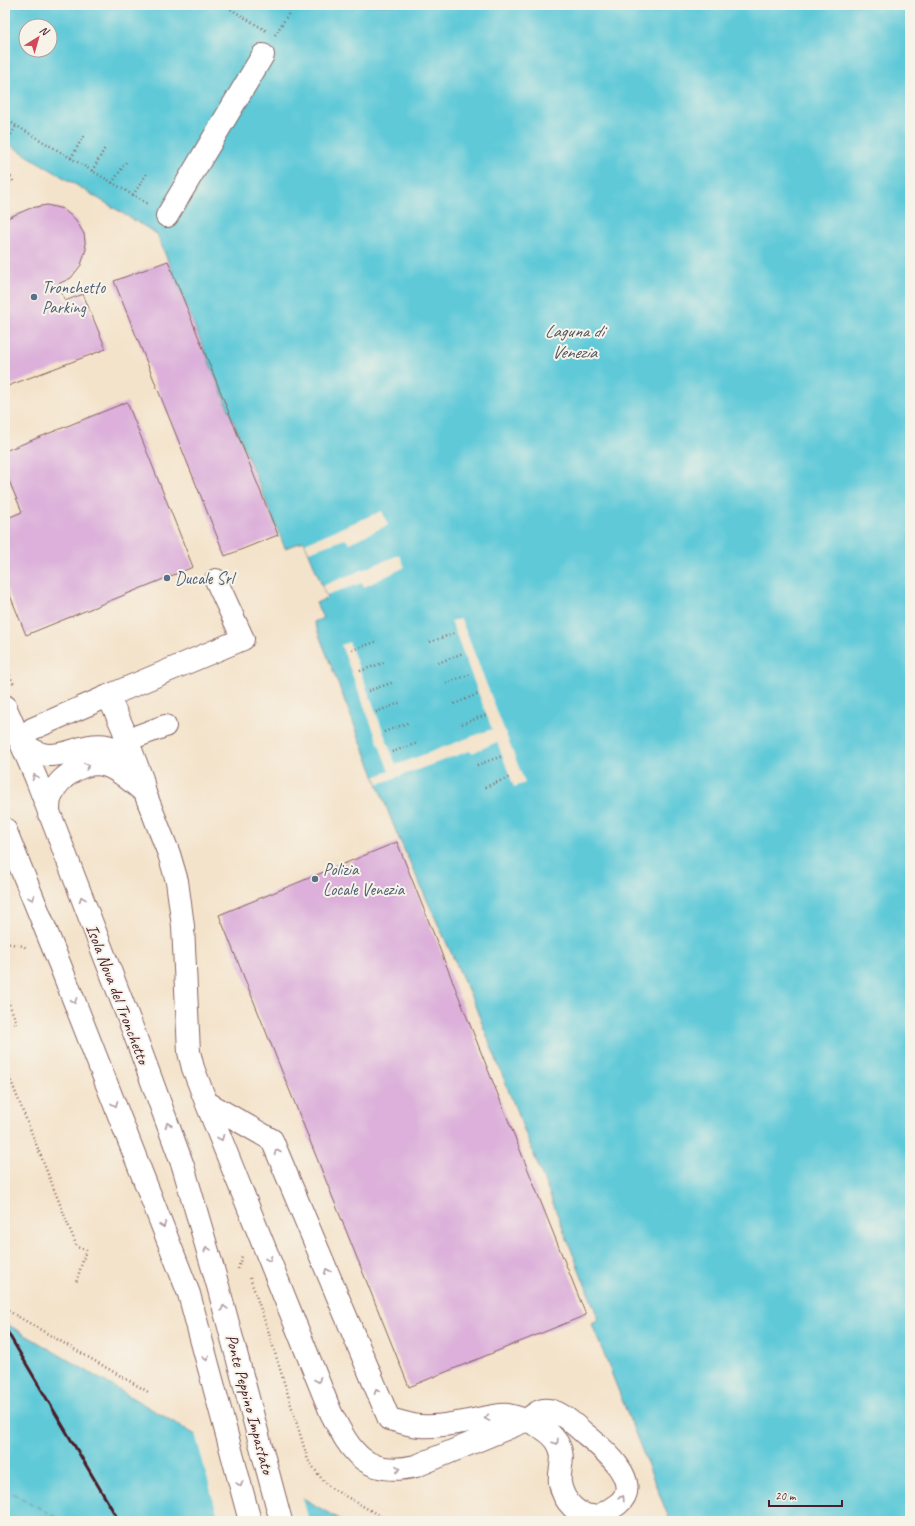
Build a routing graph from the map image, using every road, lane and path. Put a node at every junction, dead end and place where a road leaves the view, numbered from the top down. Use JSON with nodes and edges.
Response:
{"nodes":[{"id":1,"x":224,"y":5,"type":"edge"},
{"id":2,"x":294,"y":5,"type":"edge"},
{"id":3,"x":264,"y":55,"type":"dead end"},
{"id":4,"x":5,"y":119,"type":"edge"},
{"id":5,"x":16,"y":126,"type":"junction"},
{"id":6,"x":84,"y":135,"type":"dead end"},
{"id":7,"x":5,"y":145,"type":"edge"},
{"id":8,"x":105,"y":148,"type":"dead end"},
{"id":9,"x":71,"y":158,"type":"junction"},
{"id":10,"x":127,"y":161,"type":"dead end"},
{"id":11,"x":5,"y":166,"type":"edge"},
{"id":12,"x":92,"y":171,"type":"junction"},
{"id":13,"x":148,"y":172,"type":"dead end"},
{"id":14,"x":112,"y":183,"type":"junction"},
{"id":15,"x":5,"y":185,"type":"edge"},
{"id":16,"x":133,"y":196,"type":"junction"},
{"id":17,"x":167,"y":216,"type":"joint"},
{"id":18,"x":216,"y":580,"type":"dead end"},
{"id":19,"x":455,"y":633,"type":"dead end"},
{"id":20,"x":378,"y":641,"type":"dead end"},
{"id":21,"x":430,"y":642,"type":"dead end"},
{"id":22,"x":352,"y":650,"type":"dead end"},
{"id":23,"x":463,"y":653,"type":"dead end"},
{"id":24,"x":386,"y":662,"type":"dead end"},
{"id":25,"x":438,"y":663,"type":"dead end"},
{"id":26,"x":360,"y":671,"type":"dead end"},
{"id":27,"x":471,"y":674,"type":"dead end"},
{"id":28,"x":394,"y":682,"type":"dead end"},
{"id":29,"x":446,"y":683,"type":"dead end"},
{"id":30,"x":368,"y":691,"type":"dead end"},
{"id":31,"x":478,"y":694,"type":"dead end"},
{"id":32,"x":108,"y":696,"type":"junction"},
{"id":33,"x":402,"y":702,"type":"dead end"},
{"id":34,"x":454,"y":704,"type":"dead end"},
{"id":35,"x":5,"y":706,"type":"edge"},
{"id":36,"x":376,"y":712,"type":"dead end"},
{"id":37,"x":486,"y":715,"type":"dead end"},
{"id":38,"x":410,"y":722,"type":"dead end"},
{"id":39,"x":462,"y":724,"type":"dead end"},
{"id":40,"x":165,"y":726,"type":"dead end"},
{"id":41,"x":384,"y":732,"type":"dead end"},
{"id":42,"x":26,"y":735,"type":"junction"},
{"id":43,"x":127,"y":740,"type":"junction"},
{"id":44,"x":418,"y":743,"type":"dead end"},
{"id":45,"x":392,"y":752,"type":"dead end"},
{"id":46,"x":502,"y":756,"type":"dead end"},
{"id":47,"x":477,"y":765,"type":"dead end"},
{"id":48,"x":136,"y":766,"type":"junction"},
{"id":49,"x":510,"y":777,"type":"dead end"},
{"id":50,"x":485,"y":787,"type":"dead end"},
{"id":51,"x":144,"y":793,"type":"junction"},
{"id":52,"x":49,"y":814,"type":"junction"},
{"id":53,"x":5,"y":829,"type":"edge"},
{"id":54,"x":5,"y":993,"type":"edge"},
{"id":55,"x":15,"y":1025,"type":"dead end"},
{"id":56,"x":5,"y":1066,"type":"edge"},
{"id":57,"x":206,"y":1102,"type":"junction"},
{"id":58,"x":242,"y":1256,"type":"dead end"},
{"id":59,"x":244,"y":1264,"type":"dead end"},
{"id":60,"x":247,"y":1271,"type":"dead end"},
{"id":61,"x":76,"y":1283,"type":"dead end"},
{"id":62,"x":218,"y":1286,"type":"joint"},
{"id":63,"x":5,"y":1310,"type":"edge"},
{"id":64,"x":150,"y":1393,"type":"dead end"},
{"id":65,"x":525,"y":1421,"type":"junction"},
{"id":66,"x":250,"y":1521,"type":"edge"},
{"id":67,"x":281,"y":1521,"type":"edge"},
{"id":68,"x":389,"y":1521,"type":"edge"}],
"edges":[{"from":1,"to":2,"type":"path"},
{"from":3,"to":17,"type":"street"},
{"from":4,"to":5,"type":"path"},
{"from":5,"to":7,"type":"path"},
{"from":5,"to":9,"type":"path"},
{"from":6,"to":9,"type":"path"},
{"from":8,"to":12,"type":"path"},
{"from":9,"to":12,"type":"path"},
{"from":10,"to":14,"type":"path"},
{"from":11,"to":15,"type":"path"},
{"from":12,"to":14,"type":"path"},
{"from":13,"to":16,"type":"path"},
{"from":14,"to":16,"type":"path"},
{"from":16,"to":17,"type":"path"},
{"from":18,"to":32,"type":"street"},
{"from":19,"to":21,"type":"path"},
{"from":20,"to":22,"type":"path"},
{"from":23,"to":25,"type":"path"},
{"from":24,"to":26,"type":"path"},
{"from":27,"to":29,"type":"path"},
{"from":28,"to":30,"type":"path"},
{"from":31,"to":34,"type":"path"},
{"from":32,"to":42,"type":"street"},
{"from":32,"to":43,"type":"street"},
{"from":33,"to":36,"type":"path"},
{"from":35,"to":42,"type":"street","name":"Isola Nova del Tronchetto"},
{"from":37,"to":39,"type":"path"},
{"from":38,"to":41,"type":"path"},
{"from":40,"to":43,"type":"street"},
{"from":42,"to":48,"type":"street"},
{"from":52,"to":42,"type":"street","name":"Isola Nova del Tronchetto","one_way":true},
{"from":43,"to":48,"type":"street"},
{"from":44,"to":45,"type":"path"},
{"from":46,"to":47,"type":"path"},
{"from":48,"to":51,"type":"street"},
{"from":49,"to":50,"type":"path"},
{"from":52,"to":51,"type":"street","one_way":true},
{"from":51,"to":57,"type":"street"},
{"from":62,"to":52,"type":"street","name":"Isola Nova del Tronchetto","one_way":true},
{"from":53,"to":66,"type":"street","name":"Ponte Peppino Impastato","one_way":true},
{"from":54,"to":55,"type":"path"},
{"from":56,"to":61,"type":"path"},
{"from":65,"to":57,"type":"street","one_way":true},
{"from":57,"to":65,"type":"street","one_way":true},
{"from":58,"to":59,"type":"path"},
{"from":60,"to":68,"type":"path"},
{"from":67,"to":62,"type":"street","name":"Ponte Peppino Impastato","one_way":true},
{"from":63,"to":64,"type":"path"},
{"from":65,"to":65,"type":"street","one_way":true}]}
